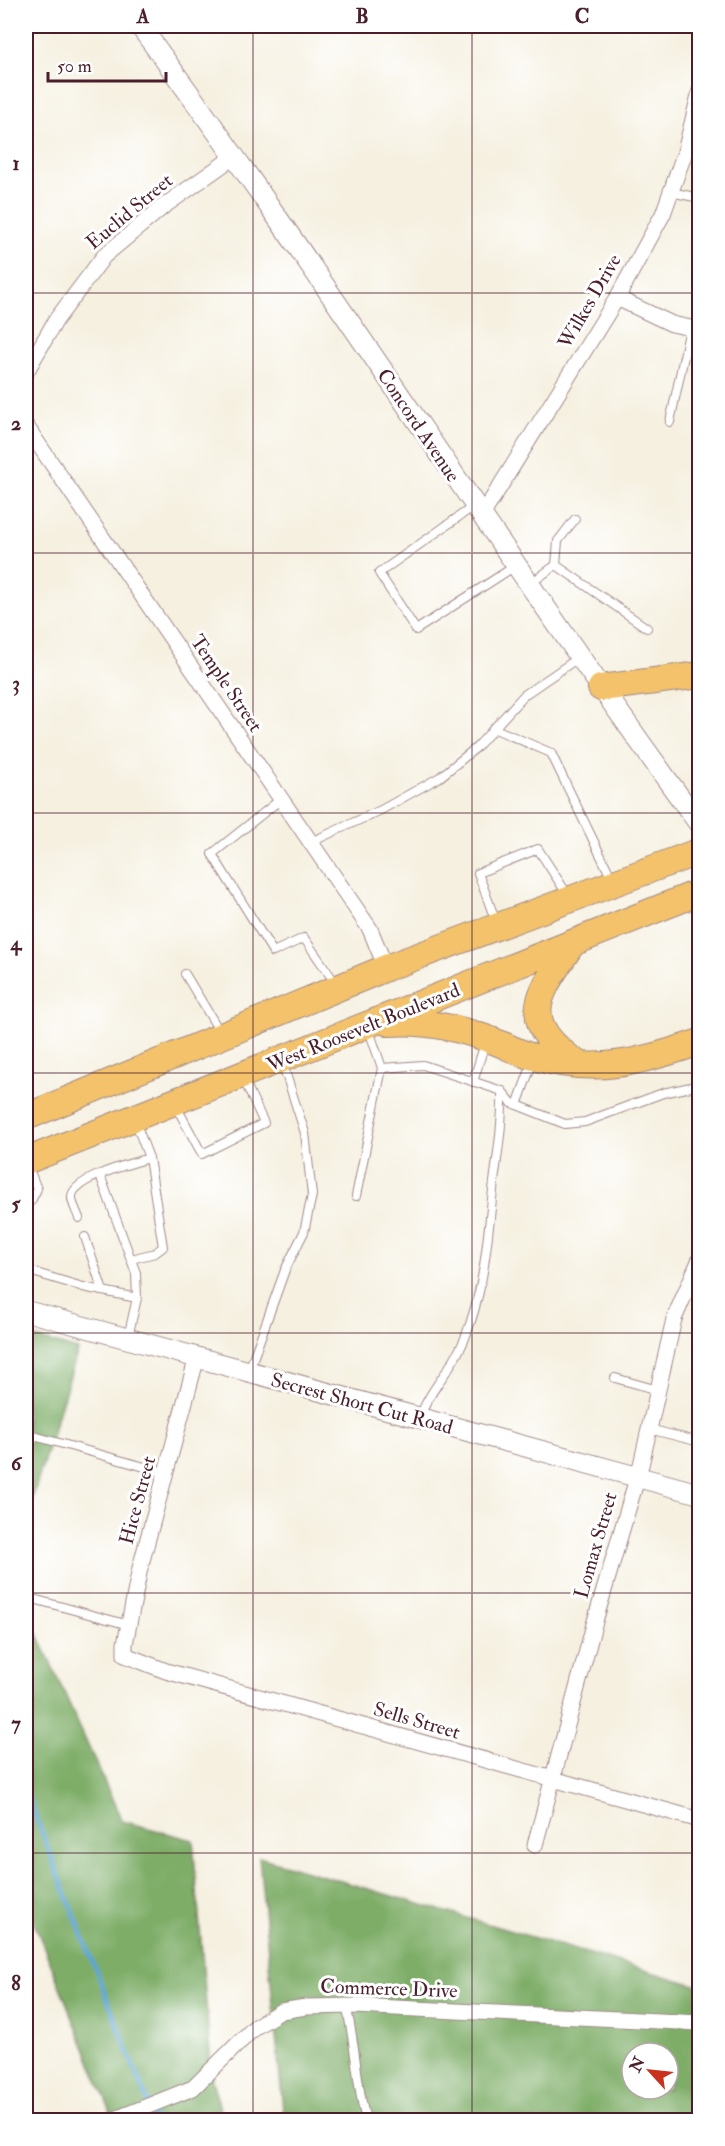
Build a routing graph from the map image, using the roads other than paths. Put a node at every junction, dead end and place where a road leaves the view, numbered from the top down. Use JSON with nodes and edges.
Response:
{"nodes":[{"id":1,"x":140,"y":26,"type":"edge"},
{"id":2,"x":699,"y":91,"type":"edge"},
{"id":3,"x":235,"y":156,"type":"junction"},
{"id":4,"x":670,"y":192,"type":"junction"},
{"id":5,"x":699,"y":198,"type":"edge"},
{"id":6,"x":617,"y":298,"type":"junction"},
{"id":7,"x":695,"y":329,"type":"edge"},
{"id":8,"x":26,"y":372,"type":"edge"},
{"id":9,"x":670,"y":422,"type":"dead end"},
{"id":10,"x":26,"y":426,"type":"edge"},
{"id":11,"x":478,"y":512,"type":"junction"},
{"id":12,"x":575,"y":519,"type":"dead end"},
{"id":13,"x":556,"y":565,"type":"junction"},
{"id":14,"x":515,"y":566,"type":"junction"},
{"id":15,"x":528,"y":585,"type":"junction"},
{"id":16,"x":647,"y":628,"type":"dead end"},
{"id":17,"x":579,"y":658,"type":"junction"},
{"id":18,"x":699,"y":675,"type":"edge"},
{"id":19,"x":600,"y":688,"type":"junction"},
{"id":20,"x":493,"y":728,"type":"junction"},
{"id":21,"x":281,"y":799,"type":"junction"},
{"id":22,"x":699,"y":825,"type":"edge"},
{"id":23,"x":310,"y":842,"type":"junction"},
{"id":24,"x":699,"y":851,"type":"edge"},
{"id":25,"x":614,"y":883,"type":"junction"},
{"id":26,"x":699,"y":892,"type":"edge"},
{"id":27,"x":570,"y":899,"type":"junction"},
{"id":28,"x":498,"y":926,"type":"junction"},
{"id":29,"x":572,"y":944,"type":"junction"},
{"id":30,"x":386,"y":968,"type":"junction"},
{"id":31,"x":185,"y":974,"type":"dead end"},
{"id":32,"x":338,"y":987,"type":"junction"},
{"id":33,"x":369,"y":1025,"type":"junction"},
{"id":34,"x":222,"y":1036,"type":"junction"},
{"id":35,"x":491,"y":1040,"type":"junction"},
{"id":36,"x":699,"y":1042,"type":"edge"},
{"id":37,"x":544,"y":1052,"type":"junction"},
{"id":38,"x":282,"y":1060,"type":"junction"},
{"id":39,"x":382,"y":1068,"type":"junction"},
{"id":40,"x":242,"y":1076,"type":"junction"},
{"id":41,"x":473,"y":1082,"type":"junction"},
{"id":42,"x":699,"y":1085,"type":"edge"},
{"id":43,"x":502,"y":1091,"type":"junction"},
{"id":44,"x":174,"y":1102,"type":"junction"},
{"id":45,"x":517,"y":1105,"type":"junction"},
{"id":46,"x":26,"y":1118,"type":"edge"},
{"id":47,"x":134,"y":1118,"type":"junction"},
{"id":48,"x":149,"y":1158,"type":"junction"},
{"id":49,"x":26,"y":1161,"type":"edge"},
{"id":50,"x":100,"y":1175,"type":"junction"},
{"id":51,"x":356,"y":1196,"type":"dead end"},
{"id":52,"x":26,"y":1204,"type":"edge"},
{"id":53,"x":79,"y":1218,"type":"dead end"},
{"id":54,"x":85,"y":1237,"type":"dead end"},
{"id":55,"x":131,"y":1259,"type":"junction"},
{"id":56,"x":699,"y":1259,"type":"edge"},
{"id":57,"x":26,"y":1270,"type":"edge"},
{"id":58,"x":103,"y":1291,"type":"junction"},
{"id":59,"x":136,"y":1298,"type":"junction"},
{"id":60,"x":26,"y":1311,"type":"edge"},
{"id":61,"x":128,"y":1339,"type":"junction"},
{"id":62,"x":197,"y":1357,"type":"junction"},
{"id":63,"x":248,"y":1371,"type":"junction"},
{"id":64,"x":615,"y":1378,"type":"dead end"},
{"id":65,"x":658,"y":1390,"type":"junction"},
{"id":66,"x":420,"y":1419,"type":"junction"},
{"id":67,"x":649,"y":1429,"type":"junction"},
{"id":68,"x":27,"y":1434,"type":"dead end"},
{"id":69,"x":699,"y":1442,"type":"edge"},
{"id":70,"x":166,"y":1473,"type":"junction"},
{"id":71,"x":637,"y":1478,"type":"junction"},
{"id":72,"x":699,"y":1494,"type":"edge"},
{"id":73,"x":26,"y":1597,"type":"edge"},
{"id":74,"x":129,"y":1625,"type":"junction"},
{"id":75,"x":125,"y":1655,"type":"joint"},
{"id":76,"x":553,"y":1780,"type":"junction"},
{"id":77,"x":699,"y":1820,"type":"edge"},
{"id":78,"x":536,"y":1845,"type":"dead end"},
{"id":79,"x":346,"y":2006,"type":"junction"},
{"id":80,"x":699,"y":2023,"type":"edge"},
{"id":81,"x":113,"y":2121,"type":"edge"},
{"id":82,"x":366,"y":2121,"type":"edge"}],
"edges":[{"from":1,"to":3,"type":"street","name":"Concord Avenue"},
{"from":2,"to":4,"type":"street","name":"Wilkes Drive"},
{"from":3,"to":8,"type":"street","name":"Euclid Street"},
{"from":3,"to":11,"type":"street","name":"Concord Avenue"},
{"from":4,"to":5,"type":"lane"},
{"from":4,"to":6,"type":"street","name":"Wilkes Drive"},
{"from":6,"to":7,"type":"street"},
{"from":6,"to":11,"type":"street","name":"Wilkes Drive"},
{"from":7,"to":9,"type":"lane"},
{"from":10,"to":21,"type":"street","name":"Temple Street"},
{"from":11,"to":14,"type":"street","name":"Concord Avenue"},
{"from":11,"to":14,"type":"lane"},
{"from":12,"to":13,"type":"lane"},
{"from":13,"to":15,"type":"lane"},
{"from":13,"to":16,"type":"lane"},
{"from":14,"to":15,"type":"street","name":"Concord Avenue"},
{"from":15,"to":17,"type":"street","name":"Concord Avenue"},
{"from":17,"to":19,"type":"street","name":"Concord Avenue"},
{"from":17,"to":20,"type":"lane"},
{"from":18,"to":19,"type":"highway"},
{"from":19,"to":22,"type":"street","name":"Concord Avenue"},
{"from":20,"to":23,"type":"lane"},
{"from":20,"to":25,"type":"lane"},
{"from":21,"to":23,"type":"street","name":"Temple Street"},
{"from":21,"to":32,"type":"lane"},
{"from":23,"to":30,"type":"street","name":"Temple Street"},
{"from":24,"to":25,"type":"highway"},
{"from":25,"to":27,"type":"highway"},
{"from":26,"to":29,"type":"highway","name":"West Roosevelt Boulevard"},
{"from":27,"to":28,"type":"highway"},
{"from":27,"to":28,"type":"lane"},
{"from":28,"to":30,"type":"highway"},
{"from":29,"to":33,"type":"highway","name":"West Roosevelt Boulevard"},
{"from":29,"to":37,"type":"highway"},
{"from":30,"to":32,"type":"highway"},
{"from":31,"to":34,"type":"lane"},
{"from":32,"to":34,"type":"highway"},
{"from":33,"to":35,"type":"highway"},
{"from":33,"to":38,"type":"highway","name":"West Roosevelt Boulevard"},
{"from":33,"to":39,"type":"lane"},
{"from":34,"to":46,"type":"highway"},
{"from":35,"to":37,"type":"highway"},
{"from":35,"to":41,"type":"lane"},
{"from":36,"to":37,"type":"highway"},
{"from":37,"to":45,"type":"lane"},
{"from":38,"to":40,"type":"highway","name":"West Roosevelt Boulevard"},
{"from":38,"to":63,"type":"lane"},
{"from":39,"to":41,"type":"lane"},
{"from":39,"to":51,"type":"lane"},
{"from":40,"to":44,"type":"highway","name":"West Roosevelt Boulevard"},
{"from":40,"to":44,"type":"lane"},
{"from":41,"to":43,"type":"lane"},
{"from":42,"to":45,"type":"lane"},
{"from":43,"to":45,"type":"lane"},
{"from":43,"to":66,"type":"lane"},
{"from":44,"to":47,"type":"highway","name":"West Roosevelt Boulevard"},
{"from":47,"to":48,"type":"lane"},
{"from":47,"to":49,"type":"highway","name":"West Roosevelt Boulevard"},
{"from":48,"to":50,"type":"lane"},
{"from":48,"to":55,"type":"lane"},
{"from":49,"to":52,"type":"lane"},
{"from":50,"to":53,"type":"lane"},
{"from":50,"to":55,"type":"lane"},
{"from":54,"to":58,"type":"lane"},
{"from":55,"to":59,"type":"lane"},
{"from":56,"to":65,"type":"street","name":"Lomax Street"},
{"from":57,"to":58,"type":"lane"},
{"from":58,"to":59,"type":"lane"},
{"from":59,"to":61,"type":"lane"},
{"from":60,"to":61,"type":"street","name":"Secrest Short Cut Road"},
{"from":61,"to":62,"type":"street","name":"Secrest Short Cut Road"},
{"from":62,"to":63,"type":"street","name":"Secrest Short Cut Road"},
{"from":62,"to":70,"type":"street","name":"Hice Street"},
{"from":63,"to":66,"type":"street","name":"Secrest Short Cut Road"},
{"from":64,"to":65,"type":"lane"},
{"from":65,"to":67,"type":"street","name":"Lomax Street"},
{"from":66,"to":71,"type":"street","name":"Secrest Short Cut Road"},
{"from":67,"to":69,"type":"lane"},
{"from":67,"to":71,"type":"street","name":"Lomax Street"},
{"from":68,"to":70,"type":"lane"},
{"from":70,"to":74,"type":"street","name":"Hice Street"},
{"from":71,"to":72,"type":"street","name":"Secrest Short Cut Road"},
{"from":71,"to":76,"type":"street","name":"Lomax Street"},
{"from":73,"to":74,"type":"lane"},
{"from":74,"to":75,"type":"street","name":"Hice Street"},
{"from":75,"to":76,"type":"street","name":"Sells Street"},
{"from":76,"to":77,"type":"street","name":"Sells Street"},
{"from":76,"to":78,"type":"street","name":"Lomax Street"},
{"from":79,"to":80,"type":"street","name":"Commerce Drive"},
{"from":79,"to":81,"type":"street","name":"Commerce Drive"},
{"from":79,"to":82,"type":"lane"}]}
